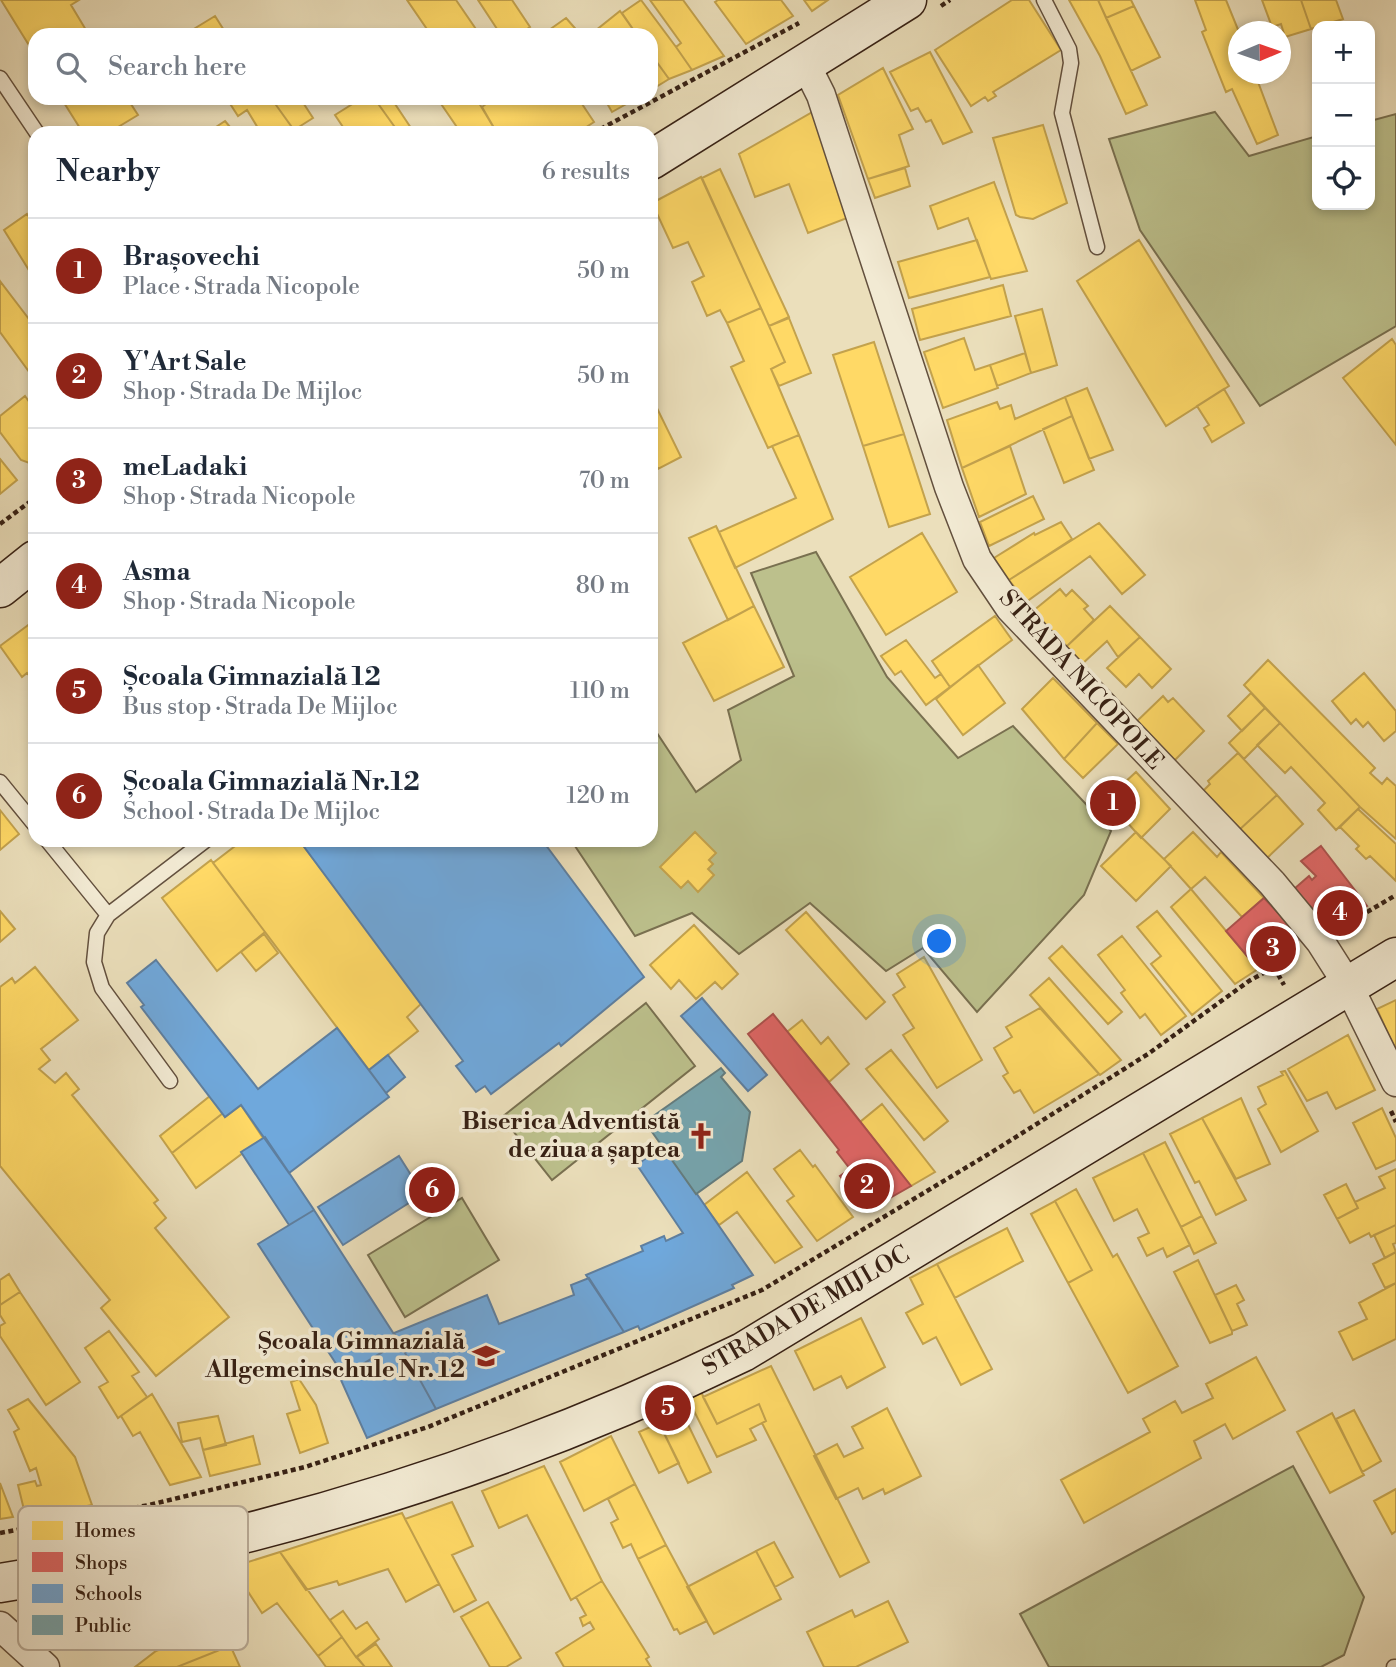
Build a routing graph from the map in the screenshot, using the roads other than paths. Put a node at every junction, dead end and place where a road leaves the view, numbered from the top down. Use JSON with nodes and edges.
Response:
{"nodes":[{"id":1,"x":907,"y":0,"type":"edge"},
{"id":2,"x":1044,"y":0,"type":"edge"},
{"id":3,"x":806,"y":65,"type":"junction"},
{"id":4,"x":0,"y":78,"type":"edge"},
{"id":5,"x":32,"y":126,"type":"edge"},
{"id":6,"x":658,"y":156,"type":"edge"},
{"id":7,"x":1097,"y":247,"type":"dead end"},
{"id":8,"x":28,"y":566,"type":"edge"},
{"id":9,"x":0,"y":588,"type":"edge"},
{"id":10,"x":0,"y":782,"type":"edge"},
{"id":11,"x":28,"y":816,"type":"edge"},
{"id":12,"x":53,"y":847,"type":"edge"},
{"id":13,"x":197,"y":847,"type":"edge"},
{"id":14,"x":108,"y":915,"type":"junction"},
{"id":15,"x":1396,"y":957,"type":"edge"},
{"id":16,"x":1348,"y":985,"type":"junction"},
{"id":17,"x":170,"y":1081,"type":"dead end"},
{"id":18,"x":1390,"y":1090,"type":"edge"},
{"id":19,"x":248,"y":1532,"type":"edge"},
{"id":20,"x":18,"y":1580,"type":"edge"},
{"id":21,"x":0,"y":1583,"type":"edge"},
{"id":22,"x":0,"y":1626,"type":"edge"},
{"id":23,"x":18,"y":1642,"type":"edge"},
{"id":24,"x":26,"y":1650,"type":"edge"},
{"id":25,"x":45,"y":1667,"type":"edge"}],
"edges":[{"from":1,"to":3,"type":"main road"},
{"from":2,"to":7,"type":"lane"},
{"from":3,"to":6,"type":"main road"},
{"from":3,"to":16,"type":"street","name":"STRADA NICOPOLE"},
{"from":4,"to":5,"type":"lane"},
{"from":8,"to":9,"type":"main road"},
{"from":10,"to":11,"type":"lane"},
{"from":12,"to":14,"type":"lane"},
{"from":13,"to":14,"type":"lane"},
{"from":14,"to":17,"type":"lane"},
{"from":15,"to":16,"type":"main road","name":"STRADA DE MIJLOC"},
{"from":16,"to":18,"type":"street","name":"STRADA NICOPOLE"},
{"from":16,"to":19,"type":"main road","name":"STRADA DE MIJLOC"},
{"from":20,"to":21,"type":"main road","name":"STRADA DE MIJLOC"},
{"from":22,"to":23,"type":"street"},
{"from":24,"to":25,"type":"street"}]}
